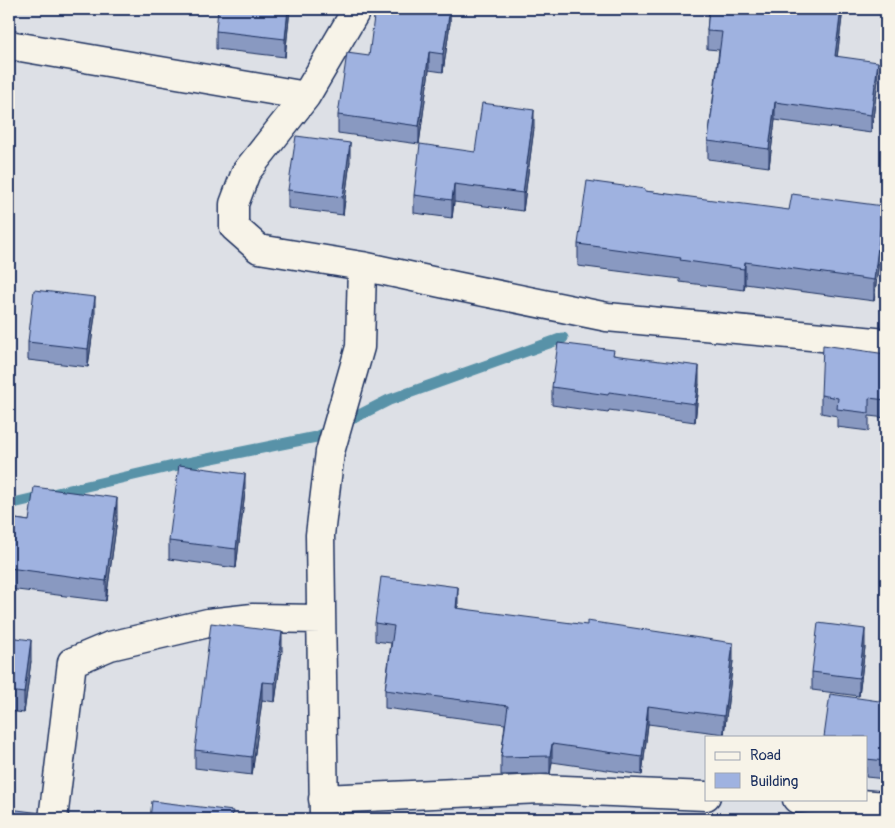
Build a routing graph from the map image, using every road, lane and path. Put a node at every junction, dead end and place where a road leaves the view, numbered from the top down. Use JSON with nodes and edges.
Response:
{"nodes":[{"id":1,"x":357,"y":9,"type":"edge"},
{"id":2,"x":9,"y":45,"type":"edge"},
{"id":3,"x":306,"y":96,"type":"junction"},
{"id":4,"x":362,"y":266,"type":"junction"},
{"id":5,"x":886,"y":343,"type":"edge"},
{"id":6,"x":321,"y":619,"type":"junction"},
{"id":7,"x":705,"y":796,"type":"edge"},
{"id":8,"x":804,"y":800,"type":"edge"},
{"id":9,"x":324,"y":809,"type":"edge"},
{"id":10,"x":873,"y":810,"type":"edge"},
{"id":11,"x":53,"y":819,"type":"edge"}],
"edges":[{"from":1,"to":3,"type":"street"},
{"from":2,"to":3,"type":"street"},
{"from":3,"to":4,"type":"street"},
{"from":4,"to":5,"type":"street"},
{"from":4,"to":6,"type":"street"},
{"from":6,"to":9,"type":"street"},
{"from":6,"to":11,"type":"street"},
{"from":7,"to":9,"type":"street"},
{"from":8,"to":10,"type":"street"}]}
